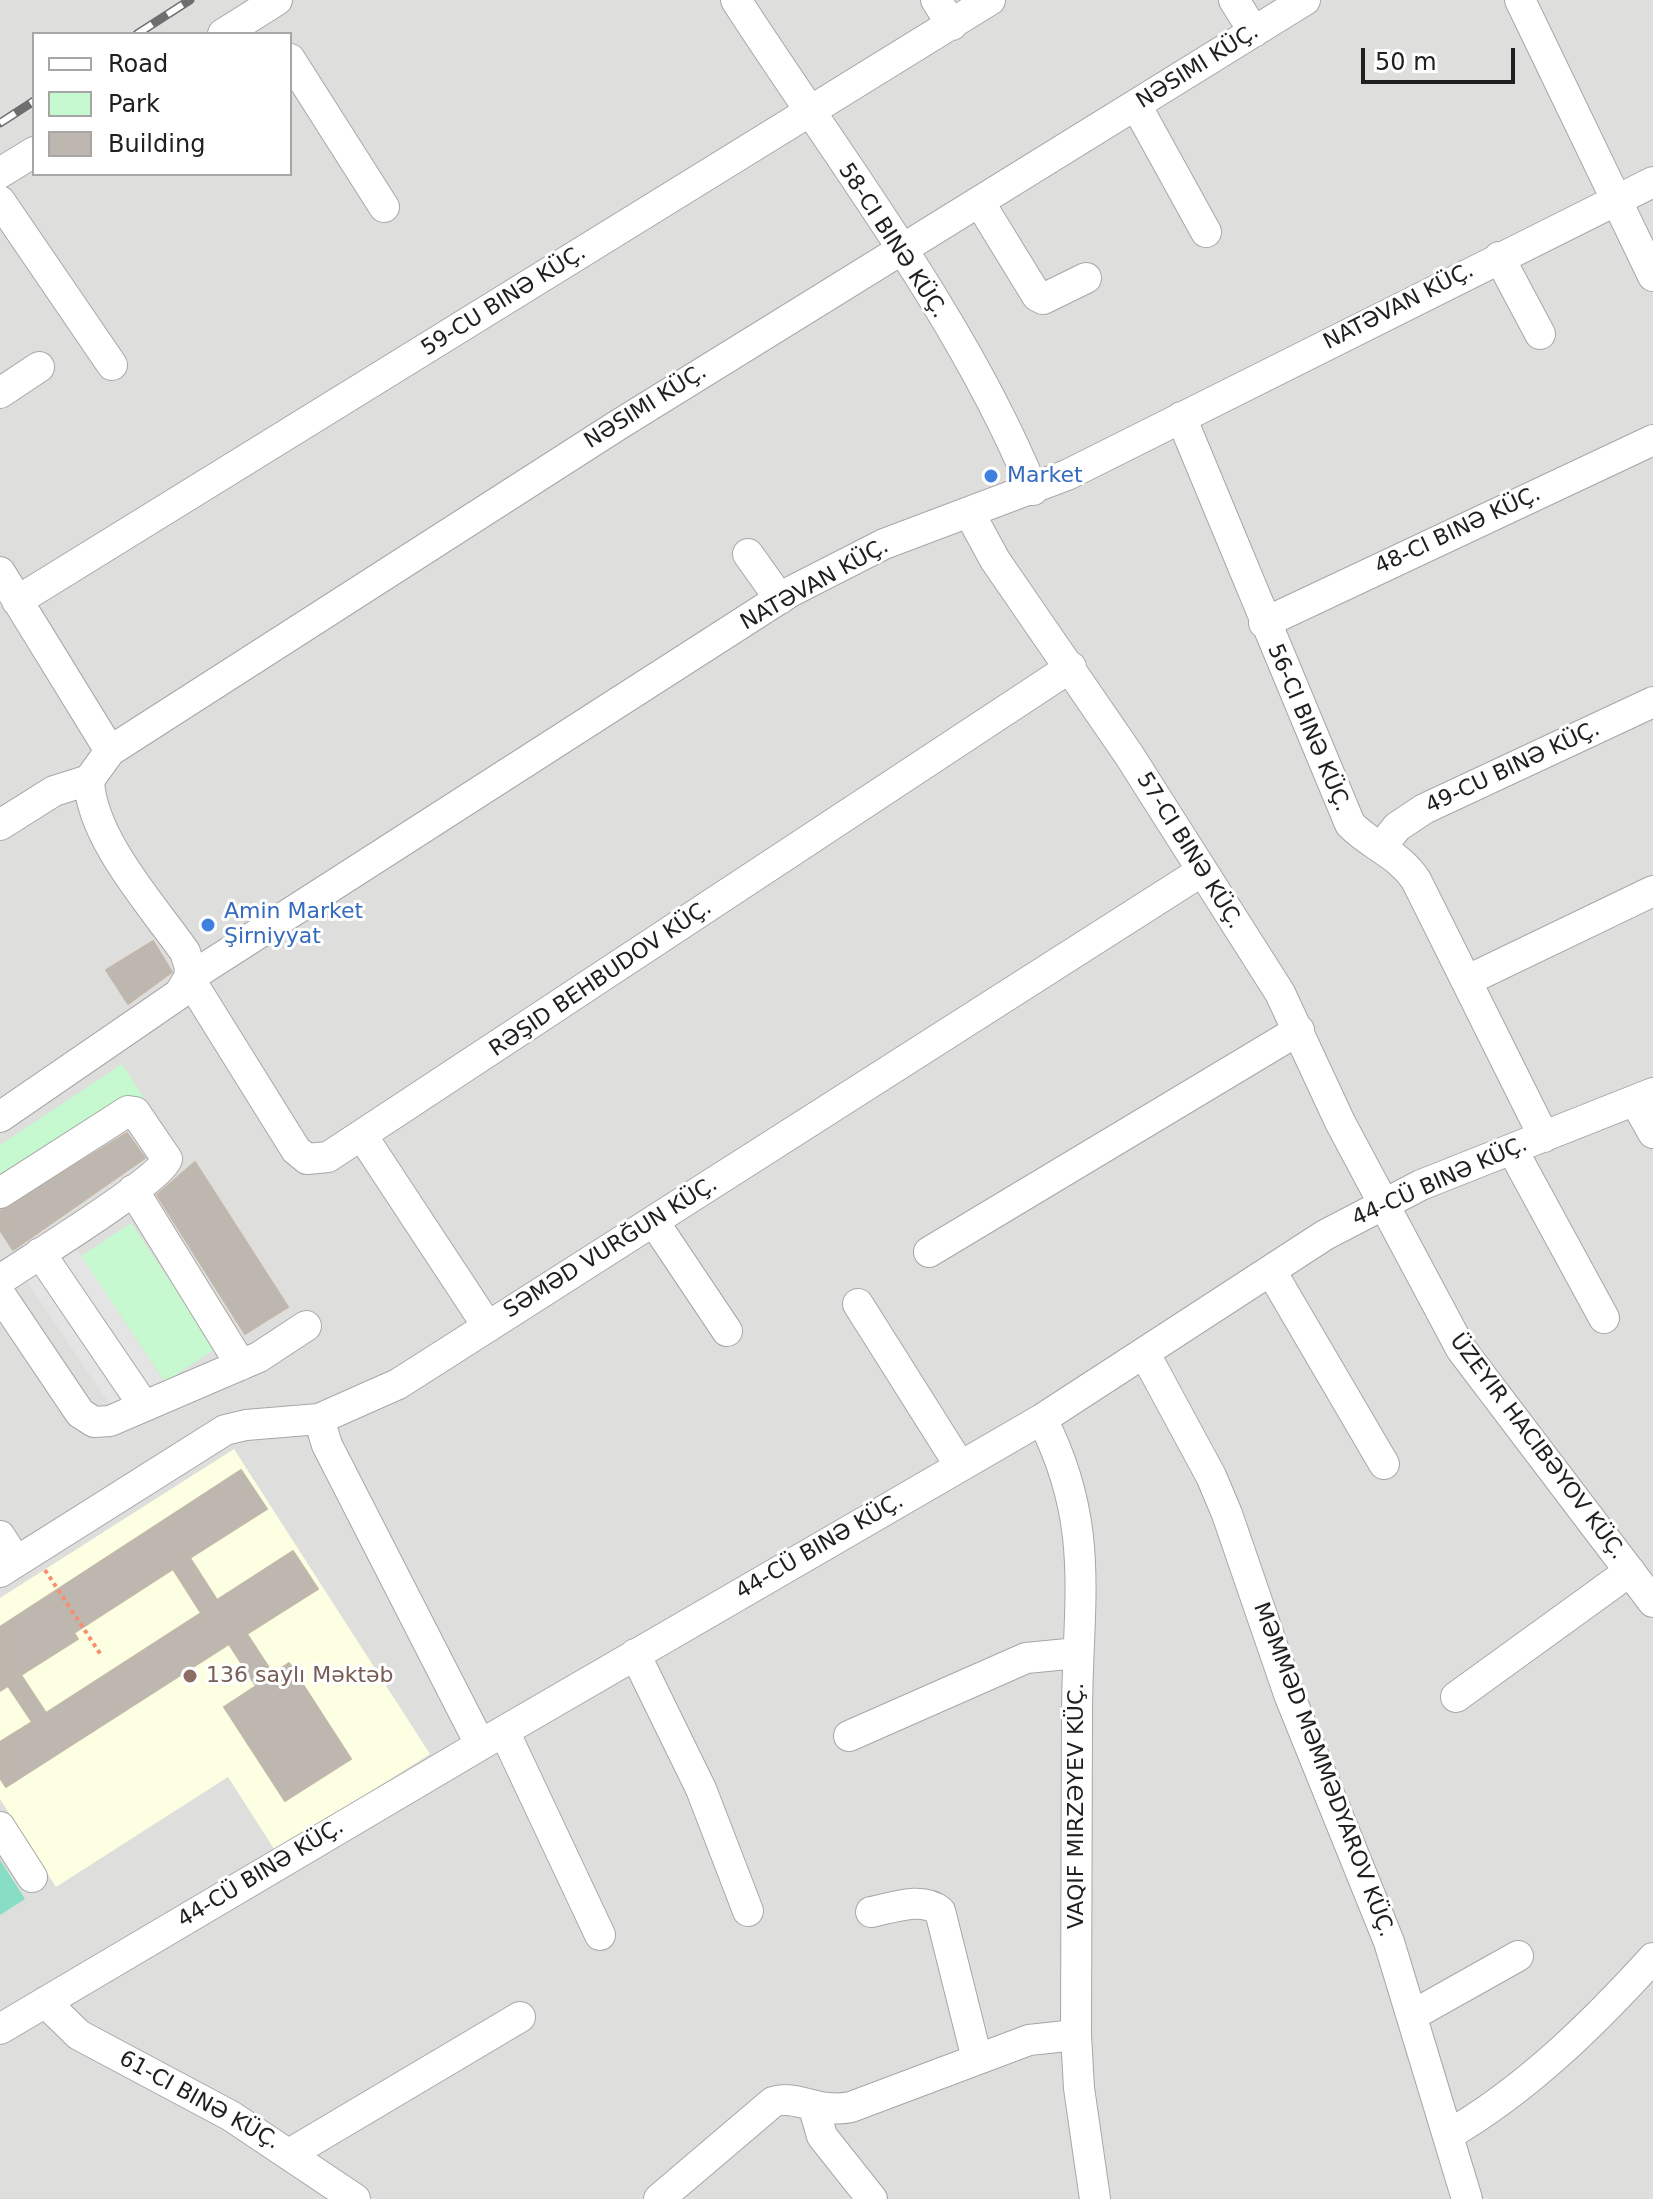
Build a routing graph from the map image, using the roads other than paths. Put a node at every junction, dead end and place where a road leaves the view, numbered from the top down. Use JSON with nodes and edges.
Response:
{"nodes":[{"id":1,"x":736,"y":0,"type":"edge"},
{"id":2,"x":990,"y":0,"type":"edge"},
{"id":3,"x":1234,"y":0,"type":"edge"},
{"id":4,"x":1305,"y":0,"type":"edge"},
{"id":5,"x":1520,"y":0,"type":"edge"},
{"id":6,"x":944,"y":12,"type":"edge"},
{"id":7,"x":270,"y":15,"type":"edge"},
{"id":8,"x":228,"y":32,"type":"edge"},
{"id":9,"x":1254,"y":32,"type":"junction"},
{"id":10,"x":292,"y":62,"type":"edge"},
{"id":11,"x":1136,"y":105,"type":"junction"},
{"id":12,"x":808,"y":112,"type":"junction"},
{"id":13,"x":32,"y":153,"type":"edge"},
{"id":14,"x":0,"y":173,"type":"edge"},
{"id":15,"x":1653,"y":182,"type":"edge"},
{"id":16,"x":1616,"y":199,"type":"junction"},
{"id":17,"x":0,"y":201,"type":"edge"},
{"id":18,"x":980,"y":203,"type":"junction"},
{"id":19,"x":384,"y":207,"type":"dead end"},
{"id":20,"x":1206,"y":232,"type":"dead end"},
{"id":21,"x":901,"y":250,"type":"junction"},
{"id":22,"x":1499,"y":257,"type":"junction"},
{"id":23,"x":1653,"y":276,"type":"edge"},
{"id":24,"x":1086,"y":278,"type":"dead end"},
{"id":25,"x":1540,"y":334,"type":"dead end"},
{"id":26,"x":112,"y":365,"type":"dead end"},
{"id":27,"x":39,"y":367,"type":"dead end"},
{"id":28,"x":0,"y":393,"type":"edge"},
{"id":29,"x":1181,"y":417,"type":"junction"},
{"id":30,"x":1653,"y":440,"type":"edge"},
{"id":31,"x":1033,"y":490,"type":"junction"},
{"id":32,"x":970,"y":514,"type":"junction"},
{"id":33,"x":748,"y":554,"type":"dead end"},
{"id":34,"x":0,"y":572,"type":"edge"},
{"id":35,"x":780,"y":599,"type":"junction"},
{"id":36,"x":17,"y":601,"type":"junction"},
{"id":37,"x":1264,"y":623,"type":"junction"},
{"id":38,"x":1071,"y":667,"type":"junction"},
{"id":39,"x":1653,"y":702,"type":"edge"},
{"id":40,"x":110,"y":751,"type":"junction"},
{"id":41,"x":89,"y":780,"type":"junction"},
{"id":42,"x":0,"y":825,"type":"edge"},
{"id":43,"x":1382,"y":846,"type":"junction"},
{"id":44,"x":1202,"y":871,"type":"junction"},
{"id":45,"x":1653,"y":891,"type":"edge"},
{"id":46,"x":189,"y":978,"type":"junction"},
{"id":47,"x":1468,"y":980,"type":"junction"},
{"id":48,"x":1299,"y":1030,"type":"junction"},
{"id":49,"x":1644,"y":1097,"type":"edge"},
{"id":50,"x":0,"y":1117,"type":"edge"},
{"id":51,"x":1653,"y":1133,"type":"edge"},
{"id":52,"x":363,"y":1137,"type":"junction"},
{"id":53,"x":1544,"y":1137,"type":"junction"},
{"id":54,"x":1512,"y":1149,"type":"junction"},
{"id":55,"x":133,"y":1190,"type":"junction"},
{"id":56,"x":0,"y":1193,"type":"edge"},
{"id":57,"x":1383,"y":1203,"type":"junction"},
{"id":58,"x":654,"y":1222,"type":"junction"},
{"id":59,"x":929,"y":1252,"type":"dead end"},
{"id":60,"x":40,"y":1253,"type":"junction"},
{"id":61,"x":1271,"y":1271,"type":"junction"},
{"id":62,"x":0,"y":1280,"type":"edge"},
{"id":63,"x":0,"y":1294,"type":"edge"},
{"id":64,"x":858,"y":1304,"type":"dead end"},
{"id":65,"x":1604,"y":1318,"type":"dead end"},
{"id":66,"x":306,"y":1326,"type":"dead end"},
{"id":67,"x":488,"y":1327,"type":"junction"},
{"id":68,"x":727,"y":1331,"type":"dead end"},
{"id":69,"x":1145,"y":1354,"type":"junction"},
{"id":70,"x":241,"y":1365,"type":"junction"},
{"id":71,"x":144,"y":1406,"type":"junction"},
{"id":72,"x":319,"y":1419,"type":"junction"},
{"id":73,"x":1042,"y":1419,"type":"junction"},
{"id":74,"x":1384,"y":1464,"type":"dead end"},
{"id":75,"x":960,"y":1466,"type":"junction"},
{"id":76,"x":0,"y":1536,"type":"edge"},
{"id":77,"x":16,"y":1561,"type":"edge"},
{"id":78,"x":1630,"y":1571,"type":"junction"},
{"id":79,"x":1653,"y":1602,"type":"edge"},
{"id":80,"x":1078,"y":1653,"type":"junction"},
{"id":81,"x":635,"y":1654,"type":"junction"},
{"id":82,"x":1456,"y":1697,"type":"dead end"},
{"id":83,"x":849,"y":1736,"type":"dead end"},
{"id":84,"x":492,"y":1738,"type":"junction"},
{"id":85,"x":0,"y":1827,"type":"edge"},
{"id":86,"x":32,"y":1877,"type":"dead end"},
{"id":87,"x":748,"y":1911,"type":"dead end"},
{"id":88,"x":871,"y":1912,"type":"dead end"},
{"id":89,"x":600,"y":1935,"type":"dead end"},
{"id":90,"x":1518,"y":1956,"type":"dead end"},
{"id":91,"x":1653,"y":1958,"type":"edge"},
{"id":92,"x":45,"y":2002,"type":"junction"},
{"id":93,"x":1413,"y":2015,"type":"junction"},
{"id":94,"x":520,"y":2017,"type":"dead end"},
{"id":95,"x":0,"y":2029,"type":"edge"},
{"id":96,"x":1076,"y":2035,"type":"junction"},
{"id":97,"x":977,"y":2059,"type":"junction"},
{"id":98,"x":814,"y":2108,"type":"junction"},
{"id":99,"x":1448,"y":2135,"type":"junction"},
{"id":100,"x":291,"y":2153,"type":"junction"},
{"id":101,"x":355,"y":2199,"type":"edge"},
{"id":102,"x":659,"y":2199,"type":"edge"},
{"id":103,"x":872,"y":2199,"type":"edge"},
{"id":104,"x":1095,"y":2199,"type":"edge"},
{"id":105,"x":1467,"y":2199,"type":"edge"}],
"edges":[{"from":1,"to":12,"type":"street","name":"58-CI BINƏ KÜÇ."},
{"from":2,"to":6,"type":"street","name":"59-CU BINƏ KÜÇ."},
{"from":3,"to":9,"type":"street"},
{"from":4,"to":9,"type":"street","name":"NƏSIMI KÜÇ."},
{"from":5,"to":16,"type":"street"},
{"from":6,"to":12,"type":"street","name":"59-CU BINƏ KÜÇ."},
{"from":7,"to":8,"type":"street"},
{"from":9,"to":11,"type":"street","name":"NƏSIMI KÜÇ."},
{"from":10,"to":19,"type":"street"},
{"from":11,"to":18,"type":"street","name":"NƏSIMI KÜÇ."},
{"from":11,"to":20,"type":"street"},
{"from":12,"to":21,"type":"street","name":"58-CI BINƏ KÜÇ."},
{"from":12,"to":36,"type":"street","name":"59-CU BINƏ KÜÇ."},
{"from":13,"to":14,"type":"street"},
{"from":15,"to":16,"type":"street","name":"NATƏVAN KÜÇ."},
{"from":16,"to":22,"type":"street","name":"NATƏVAN KÜÇ."},
{"from":16,"to":23,"type":"street"},
{"from":17,"to":26,"type":"street"},
{"from":18,"to":21,"type":"street","name":"NƏSIMI KÜÇ."},
{"from":18,"to":24,"type":"street"},
{"from":21,"to":31,"type":"street","name":"58-CI BINƏ KÜÇ."},
{"from":21,"to":40,"type":"street","name":"NƏSIMI KÜÇ."},
{"from":22,"to":25,"type":"street"},
{"from":22,"to":29,"type":"street","name":"NATƏVAN KÜÇ."},
{"from":27,"to":28,"type":"street"},
{"from":29,"to":31,"type":"street","name":"NATƏVAN KÜÇ."},
{"from":29,"to":37,"type":"street"},
{"from":30,"to":37,"type":"street","name":"48-CI BINƏ KÜÇ."},
{"from":31,"to":32,"type":"street","name":"NATƏVAN KÜÇ."},
{"from":32,"to":35,"type":"street","name":"NATƏVAN KÜÇ."},
{"from":32,"to":38,"type":"street","name":"57-CI BINƏ KÜÇ."},
{"from":33,"to":35,"type":"street"},
{"from":34,"to":36,"type":"street"},
{"from":35,"to":46,"type":"street","name":"NATƏVAN KÜÇ."},
{"from":36,"to":40,"type":"street"},
{"from":37,"to":43,"type":"street"},
{"from":38,"to":44,"type":"street","name":"57-CI BINƏ KÜÇ."},
{"from":38,"to":52,"type":"street","name":"RƏŞID BEHBUDOV KÜÇ."},
{"from":39,"to":43,"type":"street","name":"49-CU BINƏ KÜÇ."},
{"from":40,"to":41,"type":"street","name":"NƏSIMI KÜÇ."},
{"from":41,"to":42,"type":"street"},
{"from":41,"to":46,"type":"street","name":"RƏŞID BEHBUDOV KÜÇ."},
{"from":43,"to":47,"type":"street"},
{"from":44,"to":48,"type":"street","name":"57-CI BINƏ KÜÇ."},
{"from":44,"to":58,"type":"street","name":"SƏMƏD VURĞUN KÜÇ."},
{"from":45,"to":47,"type":"street"},
{"from":46,"to":50,"type":"street","name":"NATƏVAN KÜÇ."},
{"from":46,"to":52,"type":"street","name":"RƏŞID BEHBUDOV KÜÇ."},
{"from":47,"to":53,"type":"street"},
{"from":48,"to":57,"type":"street","name":"57-CI BINƏ KÜÇ."},
{"from":48,"to":59,"type":"street"},
{"from":49,"to":51,"type":"street"},
{"from":49,"to":53,"type":"street","name":"44-CÜ BINƏ KÜÇ."},
{"from":52,"to":67,"type":"street"},
{"from":53,"to":54,"type":"street","name":"44-CÜ BINƏ KÜÇ."},
{"from":54,"to":57,"type":"street","name":"44-CÜ BINƏ KÜÇ."},
{"from":54,"to":65,"type":"street"},
{"from":55,"to":56,"type":"street"},
{"from":55,"to":60,"type":"street"},
{"from":55,"to":70,"type":"street"},
{"from":57,"to":61,"type":"street","name":"44-CÜ BINƏ KÜÇ."},
{"from":57,"to":78,"type":"street","name":"57-CI BINƏ KÜÇ."},
{"from":58,"to":67,"type":"street","name":"SƏMƏD VURĞUN KÜÇ."},
{"from":58,"to":68,"type":"street"},
{"from":60,"to":62,"type":"street"},
{"from":60,"to":71,"type":"street"},
{"from":61,"to":69,"type":"street","name":"44-CÜ BINƏ KÜÇ."},
{"from":61,"to":74,"type":"street"},
{"from":63,"to":71,"type":"street"},
{"from":64,"to":75,"type":"street"},
{"from":66,"to":70,"type":"street"},
{"from":67,"to":72,"type":"street","name":"SƏMƏD VURĞUN KÜÇ."},
{"from":69,"to":73,"type":"street","name":"44-CÜ BINƏ KÜÇ."},
{"from":69,"to":93,"type":"street","name":"MƏMMƏD MƏMMƏDYAROV KÜÇ."},
{"from":70,"to":71,"type":"street"},
{"from":72,"to":77,"type":"street","name":"SƏMƏD VURĞUN KÜÇ."},
{"from":72,"to":84,"type":"street"},
{"from":73,"to":75,"type":"street","name":"44-CÜ BINƏ KÜÇ."},
{"from":73,"to":80,"type":"street","name":"VAQIF MIRZƏYEV KÜÇ."},
{"from":75,"to":81,"type":"street","name":"44-CÜ BINƏ KÜÇ."},
{"from":76,"to":77,"type":"street"},
{"from":78,"to":79,"type":"street","name":"57-CI BINƏ KÜÇ."},
{"from":78,"to":82,"type":"street"},
{"from":80,"to":83,"type":"street"},
{"from":80,"to":96,"type":"street","name":"VAQIF MIRZƏYEV KÜÇ."},
{"from":81,"to":84,"type":"street","name":"44-CÜ BINƏ KÜÇ."},
{"from":81,"to":87,"type":"street"},
{"from":84,"to":89,"type":"street"},
{"from":84,"to":92,"type":"street","name":"44-CÜ BINƏ KÜÇ."},
{"from":85,"to":86,"type":"street"},
{"from":88,"to":97,"type":"street"},
{"from":90,"to":93,"type":"street"},
{"from":91,"to":99,"type":"street"},
{"from":92,"to":95,"type":"street","name":"44-CÜ BINƏ KÜÇ."},
{"from":92,"to":100,"type":"street","name":"61-CI BINƏ KÜÇ."},
{"from":93,"to":99,"type":"street","name":"MƏMMƏD MƏMMƏDYAROV KÜÇ."},
{"from":94,"to":100,"type":"street"},
{"from":96,"to":97,"type":"street"},
{"from":96,"to":104,"type":"street","name":"VAQIF MIRZƏYEV KÜÇ."},
{"from":97,"to":98,"type":"street"},
{"from":98,"to":102,"type":"street"},
{"from":98,"to":103,"type":"street"},
{"from":99,"to":105,"type":"street","name":"MƏMMƏD MƏMMƏDYAROV KÜÇ."},
{"from":100,"to":101,"type":"street","name":"61-CI BINƏ KÜÇ."}]}
